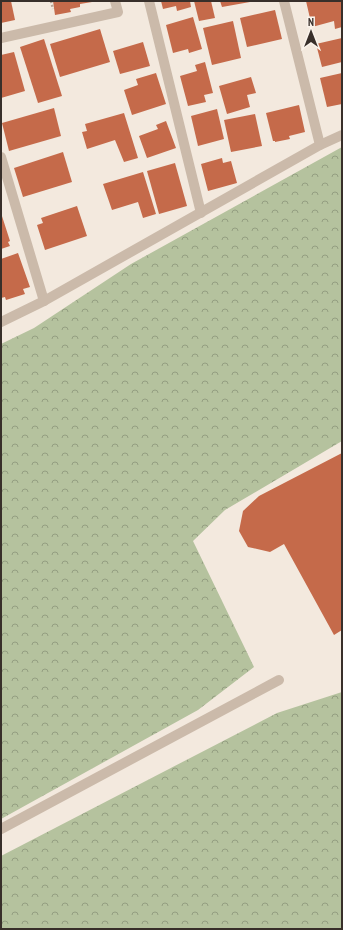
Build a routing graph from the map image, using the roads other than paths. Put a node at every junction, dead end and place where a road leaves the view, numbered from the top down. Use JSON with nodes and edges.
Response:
{"nodes":[{"id":1,"x":115,"y":1,"type":"edge"},
{"id":2,"x":149,"y":1,"type":"edge"},
{"id":3,"x":284,"y":1,"type":"edge"},
{"id":4,"x":1,"y":38,"type":"edge"},
{"id":5,"x":342,"y":135,"type":"edge"},
{"id":6,"x":320,"y":145,"type":"junction"},
{"id":7,"x":1,"y":157,"type":"edge"},
{"id":8,"x":201,"y":213,"type":"junction"},
{"id":9,"x":44,"y":301,"type":"junction"},
{"id":10,"x":1,"y":322,"type":"edge"},
{"id":11,"x":279,"y":680,"type":"dead end"},
{"id":12,"x":1,"y":829,"type":"edge"}],
"edges":[{"from":1,"to":4,"type":"street"},
{"from":2,"to":8,"type":"street"},
{"from":3,"to":6,"type":"street"},
{"from":5,"to":6,"type":"street"},
{"from":6,"to":8,"type":"street"},
{"from":7,"to":9,"type":"street"},
{"from":8,"to":9,"type":"street"},
{"from":9,"to":10,"type":"street"},
{"from":11,"to":12,"type":"street"}]}
